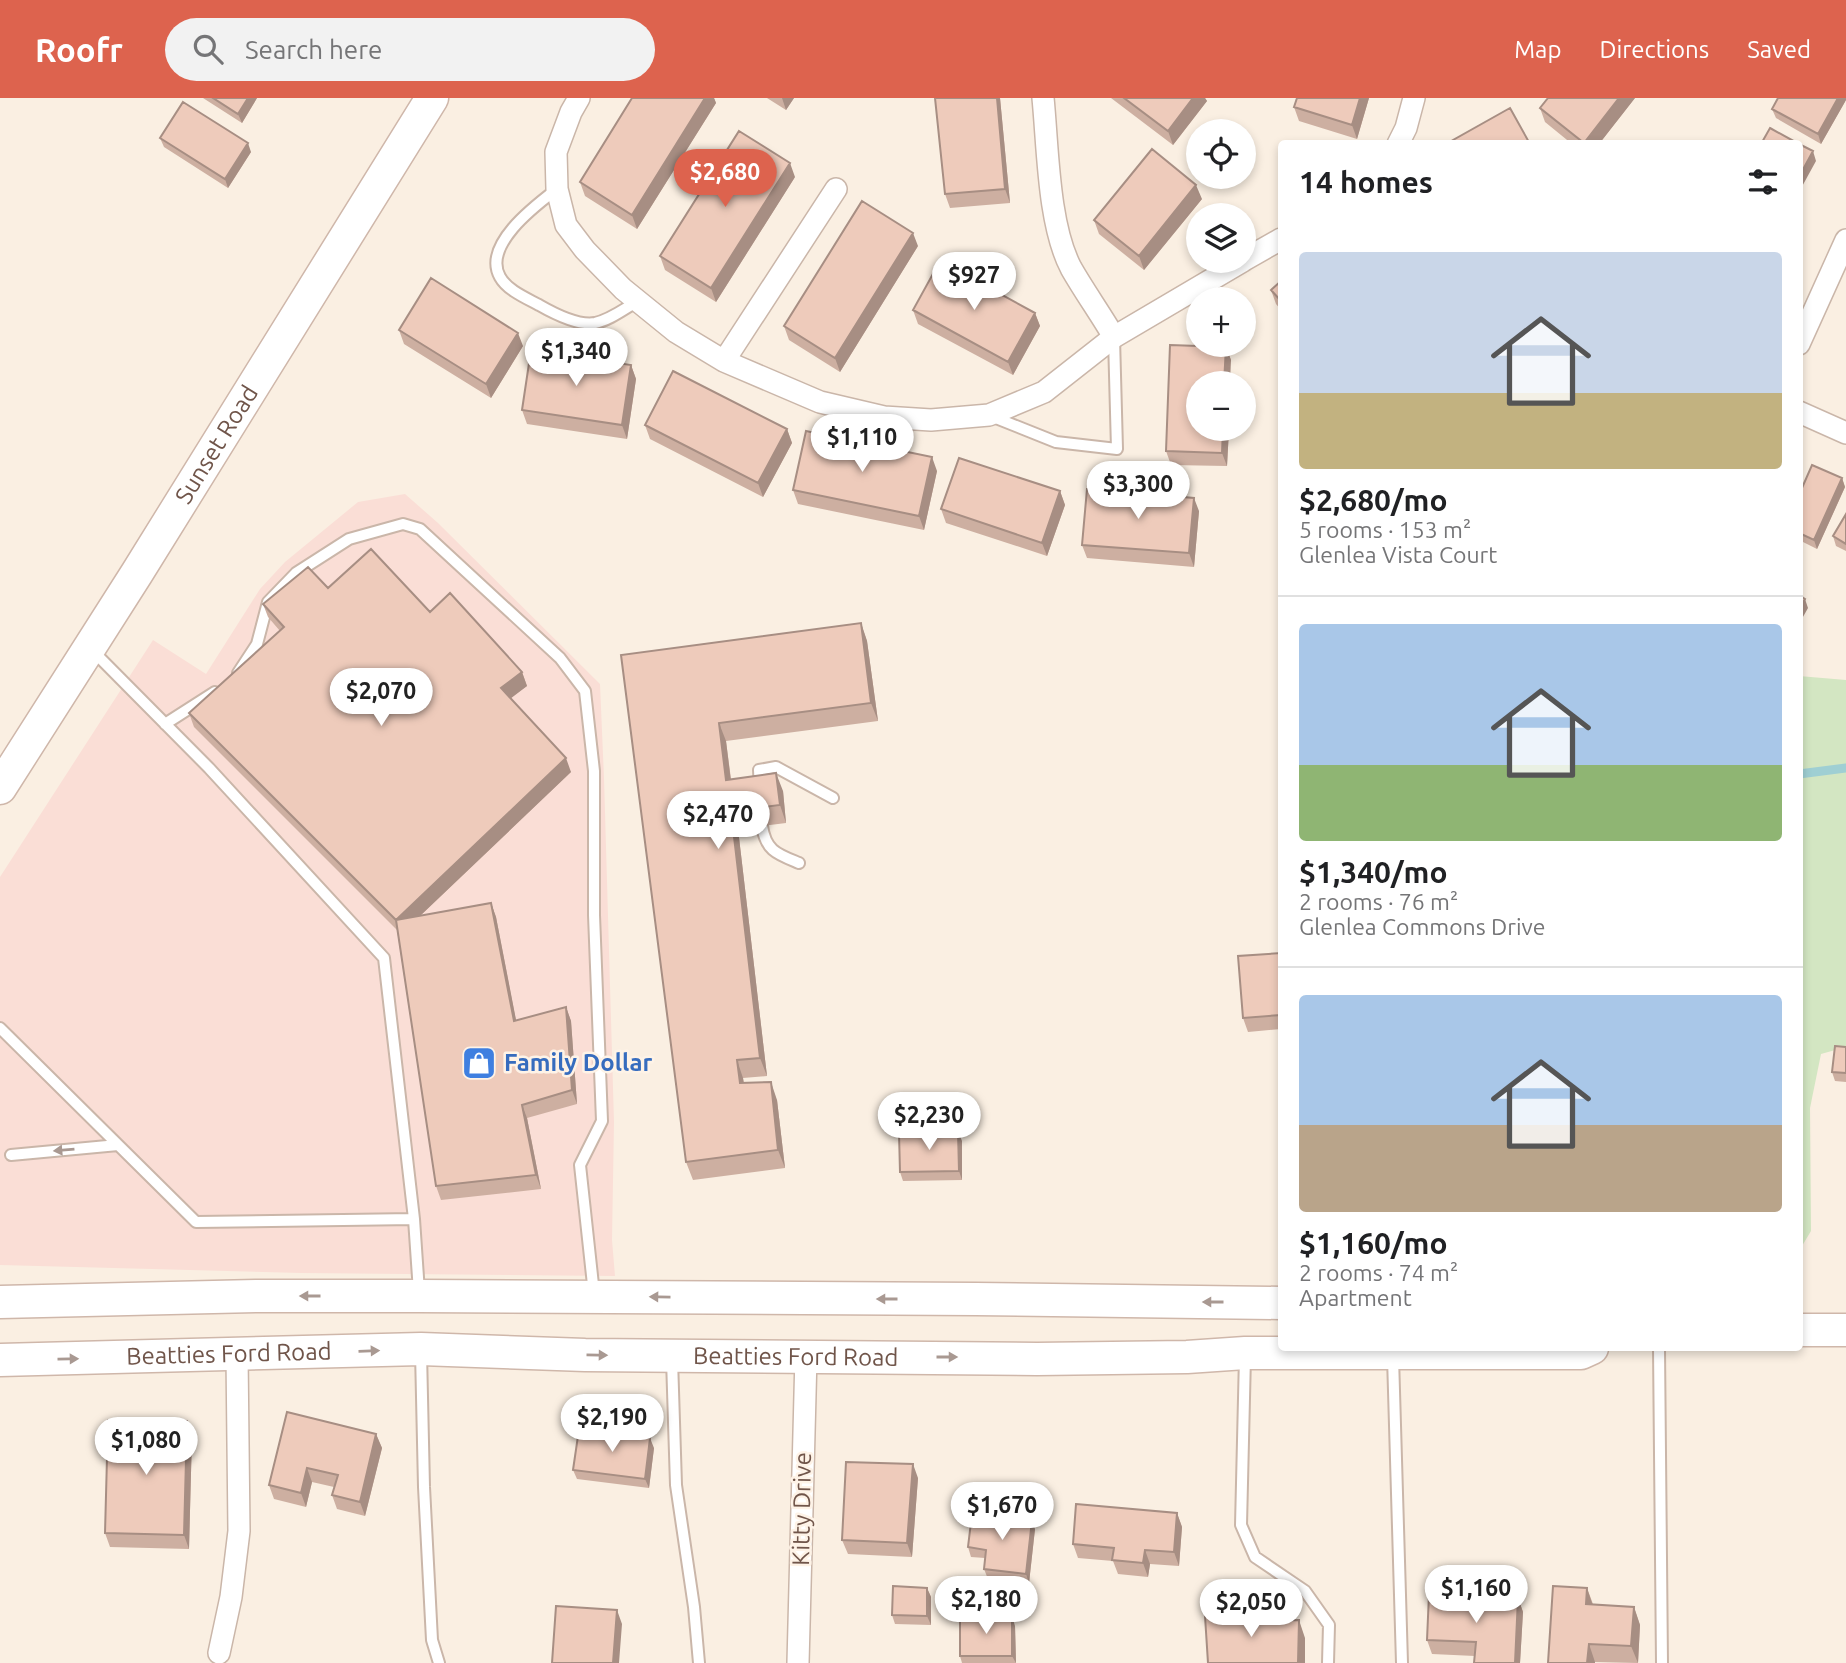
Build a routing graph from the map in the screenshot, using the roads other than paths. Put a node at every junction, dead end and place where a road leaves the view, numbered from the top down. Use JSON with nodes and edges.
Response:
{"nodes":[{"id":1,"x":432,"y":98,"type":"edge"},
{"id":2,"x":579,"y":98,"type":"edge"},
{"id":3,"x":1043,"y":98,"type":"edge"},
{"id":4,"x":1415,"y":98,"type":"edge"},
{"id":5,"x":1400,"y":140,"type":"edge"},
{"id":6,"x":557,"y":189,"type":"junction"},
{"id":7,"x":836,"y":189,"type":"dead end"},
{"id":8,"x":1846,"y":240,"type":"edge"},
{"id":9,"x":1278,"y":241,"type":"edge"},
{"id":10,"x":1256,"y":253,"type":"edge"},
{"id":11,"x":1222,"y":273,"type":"edge"},
{"id":12,"x":638,"y":301,"type":"junction"},
{"id":13,"x":1803,"y":335,"type":"edge"},
{"id":14,"x":1114,"y":337,"type":"junction"},
{"id":15,"x":724,"y":361,"type":"junction"},
{"id":16,"x":1803,"y":414,"type":"edge"},
{"id":17,"x":989,"y":415,"type":"junction"},
{"id":18,"x":1846,"y":433,"type":"edge"},
{"id":19,"x":90,"y":648,"type":"junction"},
{"id":20,"x":235,"y":679,"type":"edge"},
{"id":21,"x":223,"y":686,"type":"edge"},
{"id":22,"x":165,"y":724,"type":"junction"},
{"id":23,"x":0,"y":788,"type":"edge"},
{"id":24,"x":760,"y":794,"type":"edge"},
{"id":25,"x":833,"y":799,"type":"dead end"},
{"id":26,"x":762,"y":826,"type":"edge"},
{"id":27,"x":799,"y":863,"type":"dead end"},
{"id":28,"x":0,"y":1028,"type":"edge"},
{"id":29,"x":118,"y":1145,"type":"junction"},
{"id":30,"x":11,"y":1154,"type":"dead end"},
{"id":31,"x":414,"y":1219,"type":"junction"},
{"id":32,"x":419,"y":1296,"type":"junction"},
{"id":33,"x":595,"y":1297,"type":"junction"},
{"id":34,"x":0,"y":1302,"type":"edge"},
{"id":35,"x":1278,"y":1303,"type":"edge"},
{"id":36,"x":1803,"y":1329,"type":"edge"},
{"id":37,"x":1846,"y":1330,"type":"edge"},
{"id":38,"x":421,"y":1349,"type":"junction"},
{"id":39,"x":1585,"y":1351,"type":"edge"},
{"id":40,"x":1659,"y":1351,"type":"edge"},
{"id":41,"x":1245,"y":1353,"type":"junction"},
{"id":42,"x":1393,"y":1354,"type":"junction"},
{"id":43,"x":237,"y":1355,"type":"junction"},
{"id":44,"x":672,"y":1356,"type":"junction"},
{"id":45,"x":806,"y":1356,"type":"junction"},
{"id":46,"x":0,"y":1360,"type":"edge"},
{"id":47,"x":219,"y":1653,"type":"dead end"},
{"id":48,"x":439,"y":1663,"type":"edge"},
{"id":49,"x":699,"y":1663,"type":"edge"},
{"id":50,"x":798,"y":1663,"type":"edge"},
{"id":51,"x":1328,"y":1663,"type":"edge"},
{"id":52,"x":1402,"y":1663,"type":"edge"},
{"id":53,"x":1662,"y":1663,"type":"edge"}],
"edges":[{"from":1,"to":19,"type":"main road","name":"Sunset Road"},
{"from":2,"to":6,"type":"street"},
{"from":3,"to":14,"type":"street"},
{"from":4,"to":5,"type":"street"},
{"from":6,"to":12,"type":"street"},
{"from":6,"to":12,"type":"lane"},
{"from":7,"to":15,"type":"street"},
{"from":8,"to":13,"type":"street"},
{"from":9,"to":10,"type":"street"},
{"from":11,"to":14,"type":"street"},
{"from":12,"to":15,"type":"street"},
{"from":14,"to":17,"type":"street"},
{"from":14,"to":17,"type":"lane"},
{"from":15,"to":17,"type":"street"},
{"from":16,"to":18,"type":"street"},
{"from":19,"to":22,"type":"lane"},
{"from":19,"to":23,"type":"main road","name":"Sunset Road"},
{"from":20,"to":33,"type":"lane"},
{"from":21,"to":22,"type":"lane"},
{"from":22,"to":31,"type":"lane"},
{"from":24,"to":25,"type":"lane"},
{"from":26,"to":27,"type":"lane"},
{"from":28,"to":29,"type":"lane"},
{"from":29,"to":30,"type":"lane","one_way":true},
{"from":29,"to":31,"type":"lane"},
{"from":31,"to":32,"type":"lane"},
{"from":32,"to":33,"type":"main road"},
{"from":32,"to":34,"type":"main road","one_way":true},
{"from":35,"to":33,"type":"main road","one_way":true},
{"from":36,"to":37,"type":"main road"},
{"from":43,"to":38,"type":"main road","name":"Beatties Ford Road","one_way":true},
{"from":38,"to":44,"type":"main road","name":"Beatties Ford Road","one_way":true},
{"from":38,"to":48,"type":"lane"},
{"from":39,"to":42,"type":"main road","name":"Beatties Ford Road"},
{"from":40,"to":53,"type":"lane"},
{"from":41,"to":42,"type":"main road","name":"Beatties Ford Road"},
{"from":45,"to":41,"type":"main road","name":"Beatties Ford Road","one_way":true},
{"from":41,"to":51,"type":"lane"},
{"from":42,"to":52,"type":"lane"},
{"from":46,"to":43,"type":"main road","name":"Beatties Ford Road","one_way":true},
{"from":43,"to":47,"type":"street"},
{"from":44,"to":45,"type":"main road","name":"Beatties Ford Road"},
{"from":44,"to":49,"type":"lane"},
{"from":45,"to":50,"type":"street","name":"Kitty Drive"}]}
